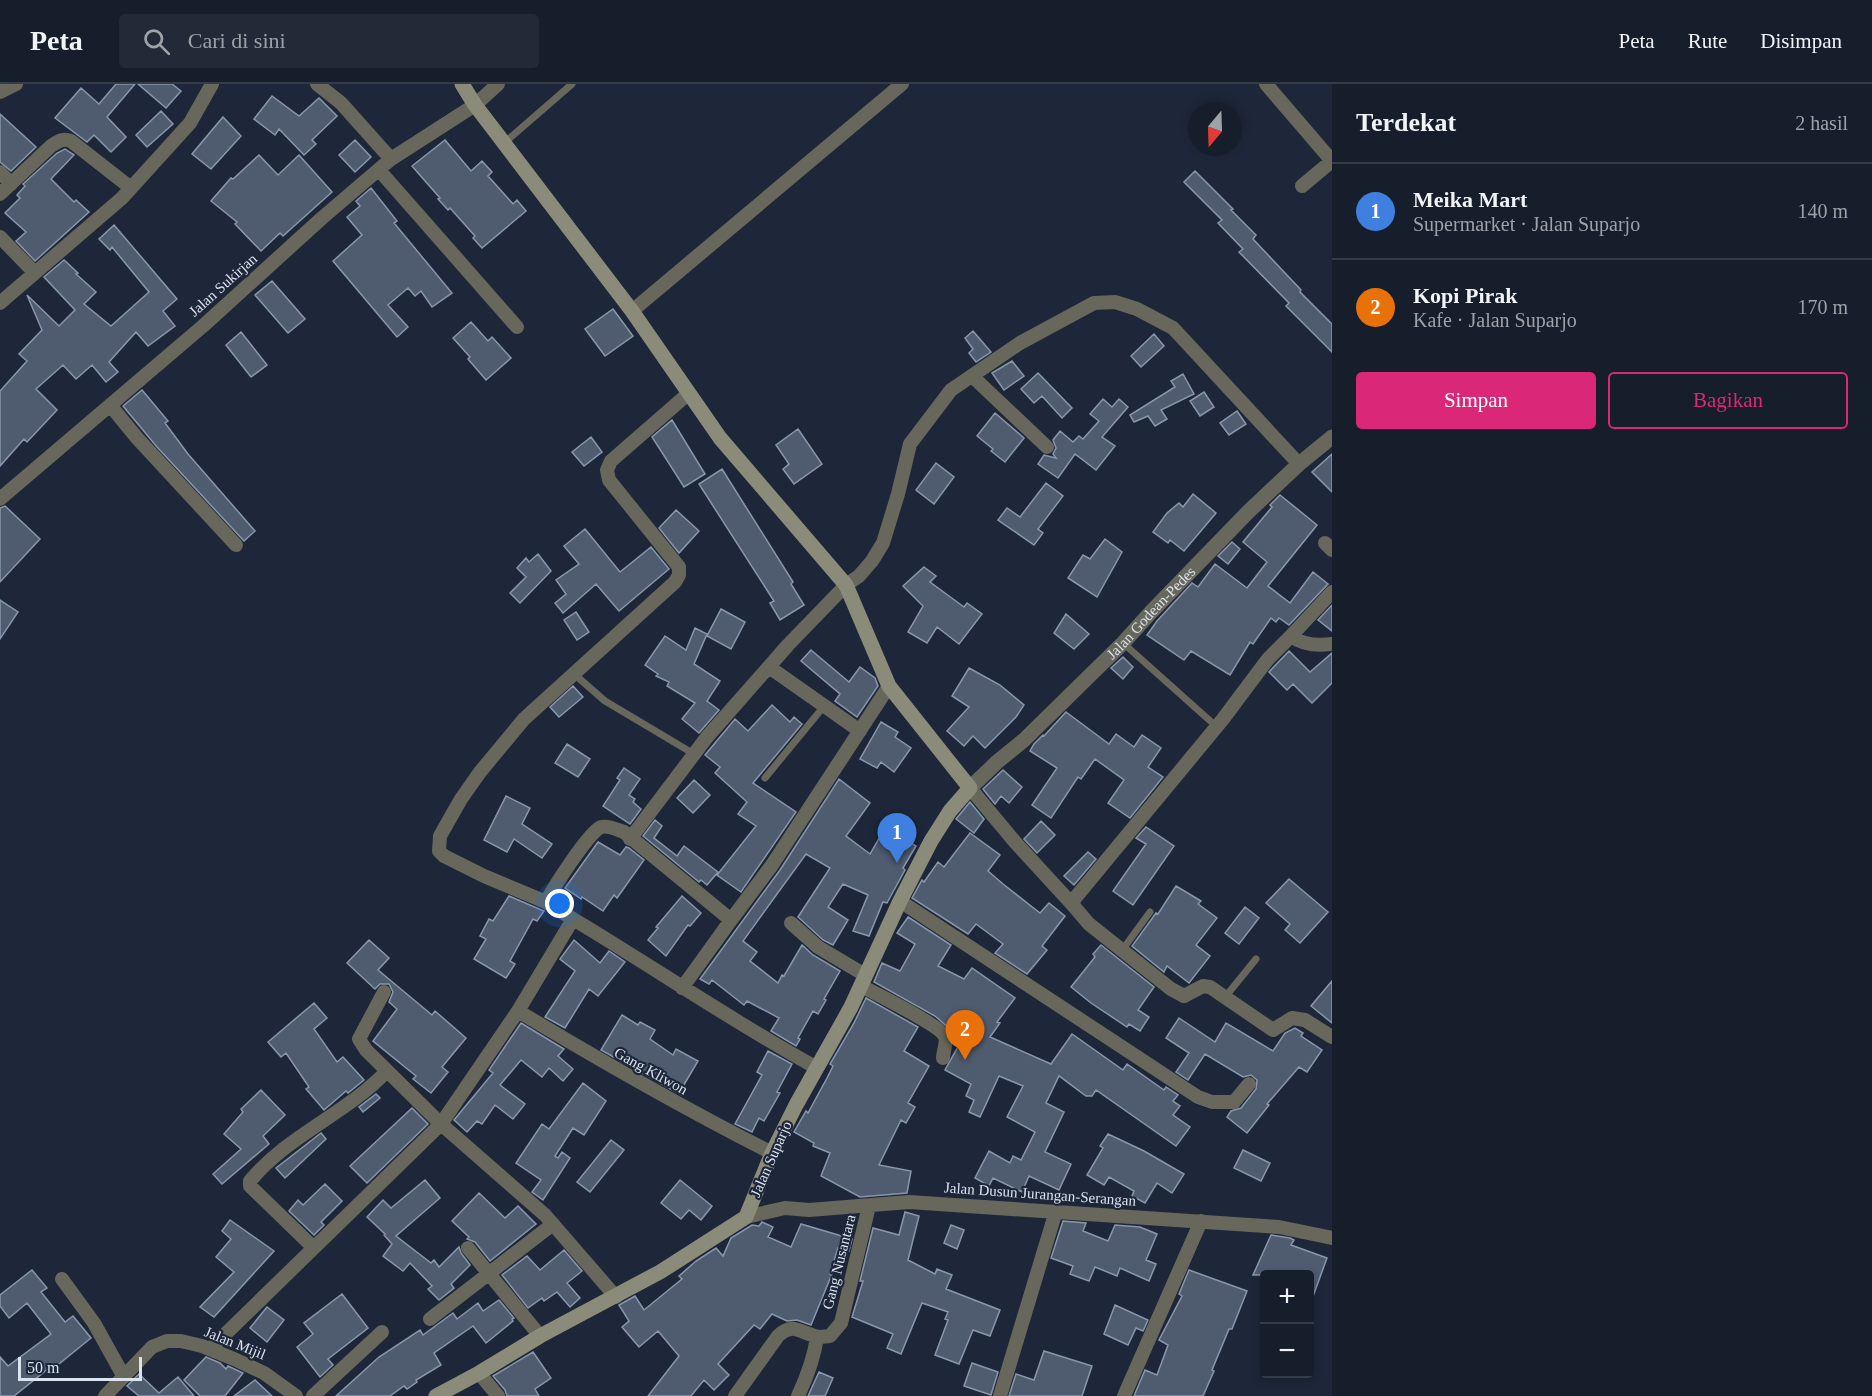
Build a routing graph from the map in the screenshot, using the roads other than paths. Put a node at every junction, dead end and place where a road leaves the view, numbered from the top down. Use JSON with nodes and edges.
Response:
{"nodes":[{"id":1,"x":16,"y":84,"type":"edge"},
{"id":2,"x":212,"y":84,"type":"edge"},
{"id":3,"x":317,"y":84,"type":"edge"},
{"id":4,"x":498,"y":84,"type":"edge"},
{"id":5,"x":572,"y":84,"type":"edge"},
{"id":6,"x":902,"y":84,"type":"edge"},
{"id":7,"x":1266,"y":84,"type":"edge"},
{"id":8,"x":463,"y":86,"type":"edge"},
{"id":9,"x":0,"y":92,"type":"edge"},
{"id":10,"x":475,"y":105,"type":"junction"},
{"id":11,"x":504,"y":142,"type":"junction"},
{"id":12,"x":391,"y":159,"type":"junction"},
{"id":13,"x":1332,"y":161,"type":"edge"},
{"id":14,"x":379,"y":170,"type":"junction"},
{"id":15,"x":0,"y":172,"type":"edge"},
{"id":16,"x":10,"y":184,"type":"junction"},
{"id":17,"x":1302,"y":186,"type":"dead end"},
{"id":18,"x":131,"y":188,"type":"junction"},
{"id":19,"x":0,"y":194,"type":"edge"},
{"id":20,"x":0,"y":237,"type":"edge"},
{"id":21,"x":35,"y":273,"type":"junction"},
{"id":22,"x":0,"y":303,"type":"edge"},
{"id":23,"x":632,"y":311,"type":"junction"},
{"id":24,"x":517,"y":327,"type":"dead end"},
{"id":25,"x":972,"y":375,"type":"junction"},
{"id":26,"x":688,"y":393,"type":"junction"},
{"id":27,"x":110,"y":405,"type":"junction"},
{"id":28,"x":1330,"y":442,"type":"edge"},
{"id":29,"x":1047,"y":447,"type":"dead end"},
{"id":30,"x":1299,"y":464,"type":"junction"},
{"id":31,"x":0,"y":499,"type":"edge"},
{"id":32,"x":236,"y":545,"type":"dead end"},
{"id":33,"x":846,"y":585,"type":"junction"},
{"id":34,"x":1332,"y":592,"type":"edge"},
{"id":35,"x":1291,"y":636,"type":"junction"},
{"id":36,"x":1123,"y":643,"type":"junction"},
{"id":37,"x":1332,"y":644,"type":"edge"},
{"id":38,"x":769,"y":667,"type":"junction"},
{"id":39,"x":574,"y":674,"type":"junction"},
{"id":40,"x":889,"y":686,"type":"junction"},
{"id":41,"x":825,"y":705,"type":"junction"},
{"id":42,"x":1217,"y":727,"type":"junction"},
{"id":43,"x":860,"y":731,"type":"junction"},
{"id":44,"x":694,"y":754,"type":"junction"},
{"id":45,"x":765,"y":778,"type":"dead end"},
{"id":46,"x":970,"y":788,"type":"junction"},
{"id":47,"x":630,"y":839,"type":"junction"},
{"id":48,"x":900,"y":901,"type":"junction"},
{"id":49,"x":546,"y":902,"type":"junction"},
{"id":50,"x":1071,"y":903,"type":"junction"},
{"id":51,"x":1150,"y":912,"type":"dead end"},
{"id":52,"x":573,"y":919,"type":"junction"},
{"id":53,"x":730,"y":920,"type":"junction"},
{"id":54,"x":791,"y":923,"type":"dead end"},
{"id":55,"x":1123,"y":949,"type":"junction"},
{"id":56,"x":1256,"y":959,"type":"dead end"},
{"id":57,"x":863,"y":980,"type":"junction"},
{"id":58,"x":682,"y":988,"type":"junction"},
{"id":59,"x":384,"y":992,"type":"dead end"},
{"id":60,"x":1226,"y":996,"type":"junction"},
{"id":61,"x":518,"y":1011,"type":"junction"},
{"id":62,"x":1332,"y":1037,"type":"edge"},
{"id":63,"x":943,"y":1058,"type":"dead end"},
{"id":64,"x":817,"y":1068,"type":"junction"},
{"id":65,"x":387,"y":1071,"type":"junction"},
{"id":66,"x":1249,"y":1084,"type":"dead end"},
{"id":67,"x":441,"y":1124,"type":"junction"},
{"id":68,"x":772,"y":1153,"type":"junction"},
{"id":69,"x":870,"y":1206,"type":"junction"},
{"id":70,"x":1056,"y":1211,"type":"junction"},
{"id":71,"x":746,"y":1217,"type":"junction"},
{"id":72,"x":1200,"y":1221,"type":"junction"},
{"id":73,"x":553,"y":1224,"type":"junction"},
{"id":74,"x":1332,"y":1238,"type":"edge"},
{"id":75,"x":314,"y":1248,"type":"junction"},
{"id":76,"x":468,"y":1248,"type":"dead end"},
{"id":77,"x":487,"y":1274,"type":"junction"},
{"id":78,"x":62,"y":1278,"type":"dead end"},
{"id":79,"x":616,"y":1297,"type":"junction"},
{"id":80,"x":430,"y":1319,"type":"dead end"},
{"id":81,"x":382,"y":1332,"type":"dead end"},
{"id":82,"x":540,"y":1336,"type":"junction"},
{"id":83,"x":817,"y":1337,"type":"junction"},
{"id":84,"x":210,"y":1349,"type":"junction"},
{"id":85,"x":479,"y":1373,"type":"junction"},
{"id":86,"x":124,"y":1377,"type":"junction"},
{"id":87,"x":105,"y":1396,"type":"edge"},
{"id":88,"x":296,"y":1396,"type":"edge"},
{"id":89,"x":313,"y":1396,"type":"edge"},
{"id":90,"x":436,"y":1396,"type":"edge"},
{"id":91,"x":498,"y":1396,"type":"edge"},
{"id":92,"x":735,"y":1396,"type":"edge"},
{"id":93,"x":798,"y":1396,"type":"edge"},
{"id":94,"x":1000,"y":1396,"type":"edge"},
{"id":95,"x":1124,"y":1396,"type":"edge"}],
"edges":[{"from":1,"to":9,"type":"street"},
{"from":2,"to":18,"type":"street"},
{"from":3,"to":12,"type":"street"},
{"from":4,"to":10,"type":"street","name":"Jalan Sukirjan"},
{"from":5,"to":11,"type":"lane"},
{"from":6,"to":23,"type":"street"},
{"from":7,"to":13,"type":"street"},
{"from":8,"to":10,"type":"main road"},
{"from":10,"to":11,"type":"main road"},
{"from":10,"to":12,"type":"street","name":"Jalan Sukirjan"},
{"from":11,"to":23,"type":"main road"},
{"from":12,"to":14,"type":"street","name":"Jalan Sukirjan"},
{"from":13,"to":17,"type":"street"},
{"from":14,"to":24,"type":"street"},
{"from":14,"to":27,"type":"street","name":"Jalan Sukirjan"},
{"from":15,"to":16,"type":"street"},
{"from":16,"to":18,"type":"street"},
{"from":16,"to":19,"type":"street"},
{"from":18,"to":21,"type":"street"},
{"from":20,"to":21,"type":"street"},
{"from":21,"to":22,"type":"street"},
{"from":23,"to":26,"type":"main road"},
{"from":25,"to":29,"type":"street"},
{"from":25,"to":30,"type":"street"},
{"from":25,"to":33,"type":"street"},
{"from":26,"to":33,"type":"main road"},
{"from":26,"to":39,"type":"street"},
{"from":27,"to":31,"type":"street","name":"Jalan Sukirjan"},
{"from":27,"to":32,"type":"street"},
{"from":28,"to":30,"type":"street","name":"Jalan Godean-Pedes"},
{"from":30,"to":36,"type":"street","name":"Jalan Godean-Pedes"},
{"from":33,"to":38,"type":"street"},
{"from":33,"to":40,"type":"main road"},
{"from":34,"to":35,"type":"street"},
{"from":35,"to":37,"type":"street"},
{"from":35,"to":42,"type":"street"},
{"from":36,"to":42,"type":"lane"},
{"from":36,"to":46,"type":"street","name":"Jalan Godean-Pedes"},
{"from":38,"to":41,"type":"street"},
{"from":38,"to":44,"type":"street"},
{"from":39,"to":44,"type":"lane"},
{"from":39,"to":49,"type":"street"},
{"from":40,"to":43,"type":"street"},
{"from":40,"to":46,"type":"main road"},
{"from":41,"to":43,"type":"street"},
{"from":41,"to":45,"type":"lane"},
{"from":42,"to":50,"type":"street"},
{"from":43,"to":53,"type":"street"},
{"from":44,"to":47,"type":"street"},
{"from":46,"to":48,"type":"main road","name":"Jalan Suparjo"},
{"from":46,"to":50,"type":"street"},
{"from":47,"to":49,"type":"street"},
{"from":47,"to":53,"type":"street"},
{"from":48,"to":57,"type":"main road","name":"Jalan Suparjo"},
{"from":48,"to":66,"type":"street"},
{"from":49,"to":52,"type":"street"},
{"from":50,"to":55,"type":"street"},
{"from":51,"to":55,"type":"lane"},
{"from":52,"to":58,"type":"street"},
{"from":52,"to":61,"type":"street"},
{"from":53,"to":58,"type":"street"},
{"from":54,"to":57,"type":"street"},
{"from":55,"to":60,"type":"street"},
{"from":56,"to":60,"type":"lane"},
{"from":57,"to":63,"type":"street"},
{"from":57,"to":64,"type":"main road","name":"Jalan Suparjo"},
{"from":58,"to":64,"type":"street"},
{"from":59,"to":65,"type":"street"},
{"from":60,"to":62,"type":"street"},
{"from":61,"to":67,"type":"street"},
{"from":61,"to":68,"type":"street","name":"Gang Kliwon"},
{"from":64,"to":68,"type":"main road","name":"Jalan Suparjo"},
{"from":65,"to":67,"type":"street"},
{"from":65,"to":75,"type":"street"},
{"from":67,"to":73,"type":"street"},
{"from":67,"to":75,"type":"street"},
{"from":68,"to":71,"type":"main road","name":"Jalan Suparjo"},
{"from":69,"to":70,"type":"street","name":"Jalan Dusun Jurangan-Serangan"},
{"from":69,"to":71,"type":"street","name":"Jalan Dusun Jurangan-Serangan"},
{"from":69,"to":83,"type":"street","name":"Gang Nusantara"},
{"from":70,"to":72,"type":"street","name":"Jalan Dusun Jurangan-Serangan"},
{"from":70,"to":94,"type":"street"},
{"from":71,"to":79,"type":"main road"},
{"from":72,"to":74,"type":"street","name":"Jalan Dusun Jurangan-Serangan"},
{"from":72,"to":95,"type":"street"},
{"from":73,"to":77,"type":"street"},
{"from":73,"to":79,"type":"street"},
{"from":75,"to":84,"type":"street"},
{"from":76,"to":77,"type":"street"},
{"from":77,"to":80,"type":"street"},
{"from":77,"to":82,"type":"street"},
{"from":78,"to":86,"type":"street"},
{"from":79,"to":82,"type":"main road"},
{"from":81,"to":89,"type":"street"},
{"from":82,"to":85,"type":"main road"},
{"from":83,"to":92,"type":"street"},
{"from":83,"to":93,"type":"street"},
{"from":84,"to":86,"type":"street","name":"Jalan Mijil"},
{"from":84,"to":88,"type":"street","name":"Jalan Mijil"},
{"from":85,"to":90,"type":"main road"},
{"from":85,"to":91,"type":"street"},
{"from":86,"to":87,"type":"street","name":"Jalan Mijil"}]}
